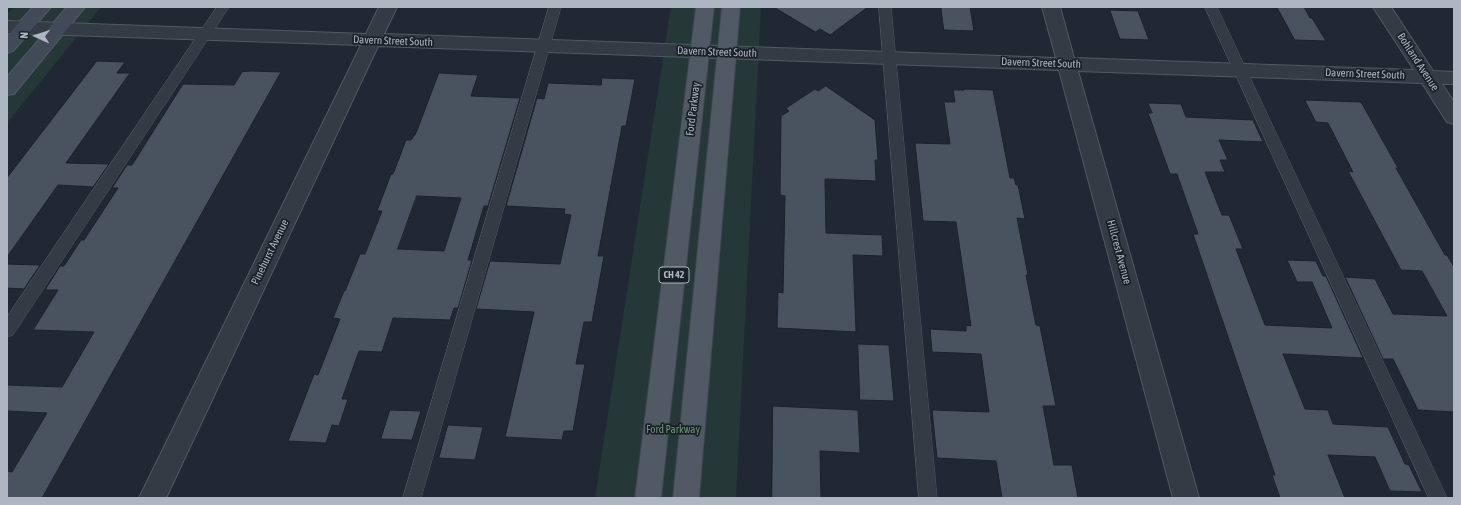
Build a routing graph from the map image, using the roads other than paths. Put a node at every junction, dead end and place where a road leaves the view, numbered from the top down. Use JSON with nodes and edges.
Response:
{"nodes":[{"id":1,"x":42,"y":7,"type":"edge"},
{"id":2,"x":76,"y":7,"type":"edge"},
{"id":3,"x":223,"y":7,"type":"edge"},
{"id":4,"x":388,"y":7,"type":"edge"},
{"id":5,"x":555,"y":7,"type":"edge"},
{"id":6,"x":705,"y":7,"type":"edge"},
{"id":7,"x":732,"y":7,"type":"edge"},
{"id":8,"x":885,"y":7,"type":"edge"},
{"id":9,"x":1051,"y":7,"type":"edge"},
{"id":10,"x":1211,"y":7,"type":"edge"},
{"id":11,"x":1382,"y":7,"type":"edge"},
{"id":12,"x":15,"y":27,"type":"edge"},
{"id":13,"x":58,"y":29,"type":"junction"},
{"id":14,"x":206,"y":34,"type":"junction"},
{"id":15,"x":372,"y":40,"type":"junction"},
{"id":16,"x":544,"y":46,"type":"junction"},
{"id":17,"x":7,"y":47,"type":"edge"},
{"id":18,"x":700,"y":51,"type":"junction"},
{"id":19,"x":727,"y":52,"type":"junction"},
{"id":20,"x":890,"y":58,"type":"junction"},
{"id":21,"x":1067,"y":64,"type":"junction"},
{"id":22,"x":1240,"y":70,"type":"junction"},
{"id":23,"x":1427,"y":77,"type":"junction"},
{"id":24,"x":1454,"y":78,"type":"edge"},
{"id":25,"x":7,"y":89,"type":"edge"},
{"id":26,"x":1454,"y":117,"type":"edge"},
{"id":27,"x":7,"y":330,"type":"edge"},
{"id":28,"x":152,"y":498,"type":"edge"},
{"id":29,"x":412,"y":498,"type":"edge"},
{"id":30,"x":648,"y":498,"type":"edge"},
{"id":31,"x":686,"y":498,"type":"edge"},
{"id":32,"x":928,"y":498,"type":"edge"},
{"id":33,"x":1186,"y":498,"type":"edge"},
{"id":34,"x":1438,"y":498,"type":"edge"}],
"edges":[{"from":1,"to":12,"type":"street"},
{"from":2,"to":13,"type":"street"},
{"from":3,"to":14,"type":"lane"},
{"from":4,"to":15,"type":"street","name":"Pinehurst Avenue"},
{"from":5,"to":16,"type":"lane"},
{"from":6,"to":18,"type":"main road","name":"Ford Parkway","number":"CH 42"},
{"from":7,"to":19,"type":"main road"},
{"from":8,"to":20,"type":"lane"},
{"from":9,"to":21,"type":"street","name":"Hillcrest Avenue"},
{"from":10,"to":22,"type":"lane"},
{"from":11,"to":23,"type":"street","name":"Bohland Avenue"},
{"from":12,"to":13,"type":"street","name":"Davern Street South"},
{"from":12,"to":17,"type":"street"},
{"from":13,"to":14,"type":"street","name":"Davern Street South"},
{"from":13,"to":25,"type":"street"},
{"from":14,"to":15,"type":"street","name":"Davern Street South"},
{"from":14,"to":27,"type":"lane"},
{"from":15,"to":16,"type":"street","name":"Davern Street South"},
{"from":15,"to":28,"type":"street","name":"Pinehurst Avenue"},
{"from":16,"to":18,"type":"street","name":"Davern Street South"},
{"from":16,"to":29,"type":"lane"},
{"from":18,"to":19,"type":"street","name":"Davern Street South"},
{"from":18,"to":30,"type":"main road","name":"Ford Parkway","number":"CH 42"},
{"from":19,"to":20,"type":"street","name":"Davern Street South"},
{"from":19,"to":31,"type":"main road"},
{"from":20,"to":21,"type":"street","name":"Davern Street South"},
{"from":20,"to":32,"type":"lane"},
{"from":21,"to":22,"type":"street","name":"Davern Street South"},
{"from":21,"to":33,"type":"street","name":"Hillcrest Avenue"},
{"from":22,"to":23,"type":"street","name":"Davern Street South"},
{"from":22,"to":34,"type":"lane"},
{"from":23,"to":24,"type":"street","name":"Davern Street South"},
{"from":23,"to":26,"type":"street","name":"Bohland Avenue"}]}
